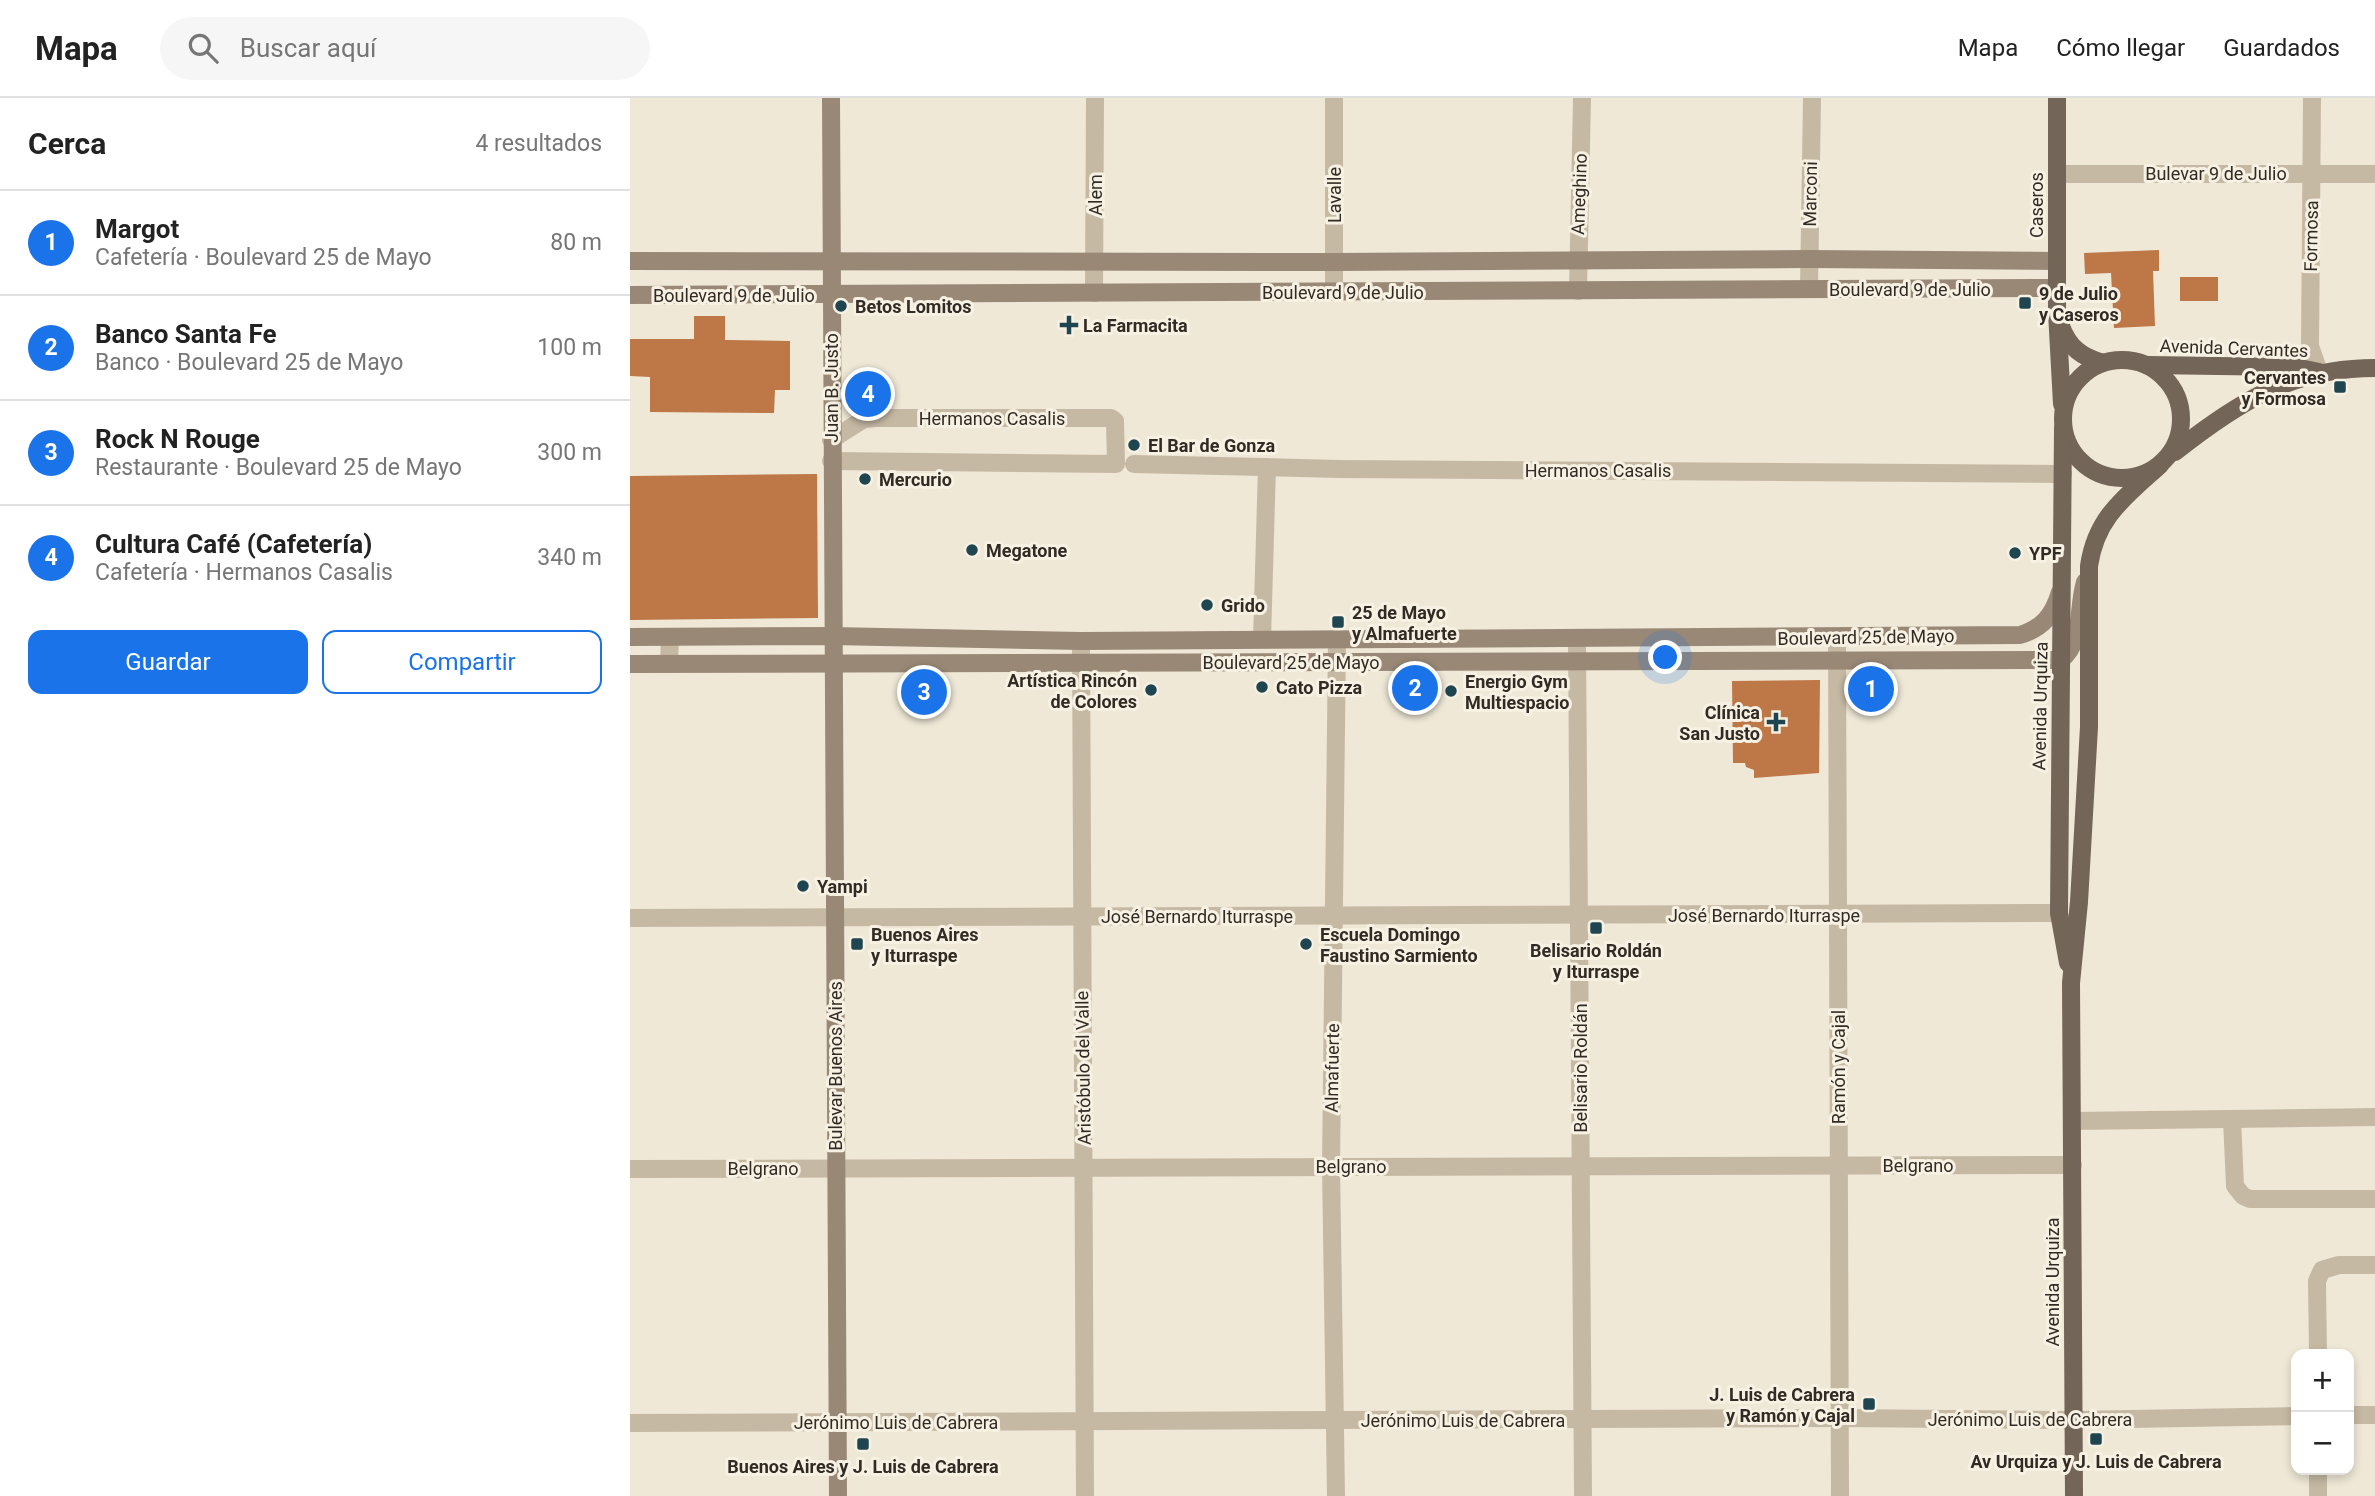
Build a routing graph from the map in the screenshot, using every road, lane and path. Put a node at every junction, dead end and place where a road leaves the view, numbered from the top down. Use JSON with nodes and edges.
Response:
{"nodes":[{"id":1,"x":831,"y":98,"type":"edge"},
{"id":2,"x":1095,"y":98,"type":"edge"},
{"id":3,"x":1334,"y":98,"type":"edge"},
{"id":4,"x":1582,"y":98,"type":"edge"},
{"id":5,"x":1812,"y":98,"type":"edge"},
{"id":6,"x":2057,"y":98,"type":"edge"},
{"id":7,"x":2312,"y":98,"type":"edge"},
{"id":8,"x":2312,"y":173,"type":"junction"},
{"id":9,"x":2057,"y":174,"type":"junction"},
{"id":10,"x":2375,"y":174,"type":"edge"},
{"id":11,"x":1809,"y":259,"type":"junction"},
{"id":12,"x":831,"y":260,"type":"junction"},
{"id":13,"x":630,"y":261,"type":"edge"},
{"id":14,"x":1095,"y":261,"type":"junction"},
{"id":15,"x":1578,"y":261,"type":"junction"},
{"id":16,"x":2057,"y":261,"type":"junction"},
{"id":17,"x":1334,"y":262,"type":"junction"},
{"id":18,"x":2057,"y":288,"type":"junction"},
{"id":19,"x":1809,"y":289,"type":"junction"},
{"id":20,"x":1577,"y":291,"type":"junction"},
{"id":21,"x":1334,"y":292,"type":"junction"},
{"id":22,"x":1094,"y":293,"type":"junction"},
{"id":23,"x":630,"y":295,"type":"edge"},
{"id":24,"x":831,"y":295,"type":"junction"},
{"id":25,"x":2057,"y":312,"type":"junction"},
{"id":26,"x":2103,"y":363,"type":"junction"},
{"id":27,"x":2148,"y":365,"type":"junction"},
{"id":28,"x":2375,"y":368,"type":"edge"},
{"id":29,"x":2319,"y":372,"type":"junction"},
{"id":30,"x":2063,"y":423,"type":"junction"},
{"id":31,"x":831,"y":440,"type":"junction"},
{"id":32,"x":831,"y":461,"type":"junction"},
{"id":33,"x":2163,"y":462,"type":"junction"},
{"id":34,"x":1125,"y":464,"type":"junction"},
{"id":35,"x":1267,"y":467,"type":"junction"},
{"id":36,"x":2063,"y":474,"type":"junction"},
{"id":37,"x":2089,"y":566,"type":"junction"},
{"id":38,"x":2063,"y":582,"type":"junction"},
{"id":39,"x":832,"y":636,"type":"junction"},
{"id":40,"x":630,"y":637,"type":"edge"},
{"id":41,"x":670,"y":638,"type":"junction"},
{"id":42,"x":1837,"y":638,"type":"junction"},
{"id":43,"x":1262,"y":639,"type":"junction"},
{"id":44,"x":1577,"y":639,"type":"junction"},
{"id":45,"x":1337,"y":640,"type":"junction"},
{"id":46,"x":1081,"y":641,"type":"junction"},
{"id":47,"x":1837,"y":659,"type":"junction"},
{"id":48,"x":1577,"y":660,"type":"junction"},
{"id":49,"x":2061,"y":660,"type":"junction"},
{"id":50,"x":1337,"y":662,"type":"junction"},
{"id":51,"x":1080,"y":663,"type":"junction"},
{"id":52,"x":630,"y":664,"type":"edge"},
{"id":53,"x":669,"y":664,"type":"junction"},
{"id":54,"x":832,"y":664,"type":"junction"},
{"id":55,"x":2059,"y":913,"type":"junction"},
{"id":56,"x":1579,"y":915,"type":"junction"},
{"id":57,"x":1838,"y":915,"type":"junction"},
{"id":58,"x":1335,"y":916,"type":"junction"},
{"id":59,"x":1081,"y":917,"type":"junction"},
{"id":60,"x":630,"y":918,"type":"edge"},
{"id":61,"x":834,"y":918,"type":"junction"},
{"id":62,"x":2071,"y":984,"type":"junction"},
{"id":63,"x":2375,"y":1117,"type":"edge"},
{"id":64,"x":2232,"y":1119,"type":"junction"},
{"id":65,"x":2072,"y":1121,"type":"junction"},
{"id":66,"x":1839,"y":1165,"type":"junction"},
{"id":67,"x":2073,"y":1165,"type":"junction"},
{"id":68,"x":1331,"y":1166,"type":"junction"},
{"id":69,"x":1581,"y":1166,"type":"junction"},
{"id":70,"x":1084,"y":1167,"type":"junction"},
{"id":71,"x":836,"y":1168,"type":"junction"},
{"id":72,"x":630,"y":1169,"type":"edge"},
{"id":73,"x":2375,"y":1199,"type":"edge"},
{"id":74,"x":2375,"y":1265,"type":"edge"},
{"id":75,"x":2318,"y":1349,"type":"edge"},
{"id":76,"x":2354,"y":1415,"type":"edge"},
{"id":77,"x":2375,"y":1415,"type":"edge"},
{"id":78,"x":2291,"y":1416,"type":"edge"},
{"id":79,"x":1840,"y":1418,"type":"junction"},
{"id":80,"x":1583,"y":1419,"type":"junction"},
{"id":81,"x":1085,"y":1420,"type":"junction"},
{"id":82,"x":1334,"y":1420,"type":"junction"},
{"id":83,"x":2073,"y":1420,"type":"junction"},
{"id":84,"x":837,"y":1422,"type":"junction"},
{"id":85,"x":630,"y":1423,"type":"edge"},
{"id":86,"x":2318,"y":1475,"type":"edge"},
{"id":87,"x":838,"y":1496,"type":"edge"},
{"id":88,"x":1085,"y":1496,"type":"edge"},
{"id":89,"x":1336,"y":1496,"type":"edge"},
{"id":90,"x":1583,"y":1496,"type":"edge"},
{"id":91,"x":1840,"y":1496,"type":"edge"},
{"id":92,"x":2074,"y":1496,"type":"edge"},
{"id":93,"x":2318,"y":1496,"type":"edge"}],
"edges":[{"from":1,"to":12,"type":"main road","name":"Juan B. Justo"},
{"from":2,"to":14,"type":"street","name":"Alem"},
{"from":3,"to":17,"type":"street","name":"Lavalle"},
{"from":4,"to":15,"type":"street","name":"Ameghino"},
{"from":5,"to":11,"type":"street","name":"Marconi"},
{"from":6,"to":9,"type":"main road","name":"Caseros"},
{"from":7,"to":8,"type":"street","name":"Formosa"},
{"from":8,"to":9,"type":"street","name":"Bulevar 9 de Julio"},
{"from":8,"to":10,"type":"street","name":"Bulevar 9 de Julio"},
{"from":8,"to":29,"type":"street","name":"Formosa"},
{"from":9,"to":16,"type":"main road","name":"Caseros"},
{"from":11,"to":15,"type":"main road","name":"Boulevard 9 de Julio"},
{"from":11,"to":16,"type":"main road","name":"Boulevard 9 de Julio"},
{"from":11,"to":19,"type":"street","name":"Marconi"},
{"from":12,"to":13,"type":"main road","name":"Boulevard 9 de Julio"},
{"from":12,"to":14,"type":"main road","name":"Boulevard 9 de Julio"},
{"from":12,"to":24,"type":"main road","name":"Juan B. Justo"},
{"from":14,"to":17,"type":"main road","name":"Boulevard 9 de Julio"},
{"from":14,"to":22,"type":"street","name":"Alem"},
{"from":15,"to":17,"type":"main road","name":"Boulevard 9 de Julio"},
{"from":15,"to":20,"type":"street","name":"Ameghino"},
{"from":16,"to":18,"type":"main road","name":"Caseros"},
{"from":17,"to":21,"type":"street","name":"Lavalle"},
{"from":18,"to":19,"type":"main road","name":"Boulevard 9 de Julio"},
{"from":18,"to":25,"type":"main road","name":"Caseros"},
{"from":19,"to":20,"type":"main road","name":"Boulevard 9 de Julio"},
{"from":20,"to":21,"type":"main road","name":"Boulevard 9 de Julio"},
{"from":21,"to":22,"type":"main road","name":"Boulevard 9 de Julio"},
{"from":22,"to":24,"type":"main road","name":"Boulevard 9 de Julio"},
{"from":23,"to":24,"type":"main road","name":"Boulevard 9 de Julio"},
{"from":24,"to":31,"type":"main road","name":"Juan B. Justo"},
{"from":25,"to":26,"type":"main road","name":"Caseros"},
{"from":25,"to":30,"type":"main road","name":"Caseros"},
{"from":26,"to":27,"type":"main road"},
{"from":26,"to":30,"type":"main road"},
{"from":27,"to":29,"type":"main road","name":"Avenida Cervantes"},
{"from":27,"to":33,"type":"main road"},
{"from":28,"to":29,"type":"main road","name":"Avenida Cervantes"},
{"from":29,"to":33,"type":"main road","name":"Avenida Cervantes"},
{"from":30,"to":33,"type":"main road"},
{"from":30,"to":36,"type":"main road","name":"Avenida Urquiza"},
{"from":31,"to":32,"type":"main road","name":"Juan B. Justo"},
{"from":31,"to":34,"type":"street","name":"Hermanos Casalis"},
{"from":32,"to":34,"type":"street","name":"Hermanos Casalis"},
{"from":32,"to":39,"type":"main road","name":"Juan B. Justo"},
{"from":33,"to":37,"type":"main road","name":"Avenida Urquiza"},
{"from":34,"to":35,"type":"street","name":"Hermanos Casalis"},
{"from":35,"to":36,"type":"street","name":"Hermanos Casalis"},
{"from":35,"to":43,"type":"street"},
{"from":36,"to":38,"type":"main road","name":"Avenida Urquiza"},
{"from":37,"to":49,"type":"main road"},
{"from":37,"to":62,"type":"main road","name":"Avenida Urquiza"},
{"from":38,"to":42,"type":"main road","name":"Boulevard 25 de Mayo"},
{"from":38,"to":49,"type":"main road","name":"Avenida Urquiza"},
{"from":39,"to":41,"type":"main road","name":"Boulevard 25 de Mayo"},
{"from":39,"to":46,"type":"main road","name":"Boulevard 25 de Mayo"},
{"from":39,"to":54,"type":"main road","name":"Bulevar Buenos Aires"},
{"from":40,"to":41,"type":"main road","name":"Boulevard 25 de Mayo"},
{"from":41,"to":53,"type":"street"},
{"from":42,"to":44,"type":"main road","name":"Boulevard 25 de Mayo"},
{"from":42,"to":47,"type":"street","name":"Ramón y Cajal"},
{"from":43,"to":45,"type":"main road","name":"Boulevard 25 de Mayo"},
{"from":43,"to":46,"type":"main road","name":"Boulevard 25 de Mayo"},
{"from":44,"to":45,"type":"main road","name":"Boulevard 25 de Mayo"},
{"from":44,"to":48,"type":"street","name":"Belisario Roldán"},
{"from":45,"to":50,"type":"street","name":"Almafuerte"},
{"from":46,"to":51,"type":"street","name":"Aristóbulo del Valle"},
{"from":47,"to":48,"type":"main road","name":"Boulevard 25 de Mayo"},
{"from":47,"to":49,"type":"main road","name":"Boulevard 25 de Mayo"},
{"from":47,"to":57,"type":"street","name":"Ramón y Cajal"},
{"from":48,"to":50,"type":"main road","name":"Boulevard 25 de Mayo"},
{"from":48,"to":56,"type":"street","name":"Belisario Roldán"},
{"from":49,"to":55,"type":"main road","name":"Avenida Urquiza"},
{"from":50,"to":51,"type":"main road","name":"Boulevard 25 de Mayo"},
{"from":50,"to":58,"type":"street","name":"Almafuerte"},
{"from":51,"to":54,"type":"main road","name":"Boulevard 25 de Mayo"},
{"from":51,"to":59,"type":"street","name":"Aristóbulo del Valle"},
{"from":52,"to":53,"type":"main road","name":"Boulevard 25 de Mayo"},
{"from":53,"to":54,"type":"main road","name":"Boulevard 25 de Mayo"},
{"from":54,"to":61,"type":"main road","name":"Bulevar Buenos Aires"},
{"from":55,"to":57,"type":"street","name":"José Bernardo Iturraspe"},
{"from":55,"to":62,"type":"main road","name":"Avenida Urquiza"},
{"from":56,"to":57,"type":"street","name":"José Bernardo Iturraspe"},
{"from":56,"to":58,"type":"street","name":"José Bernardo Iturraspe"},
{"from":56,"to":69,"type":"street","name":"Belisario Roldán"},
{"from":57,"to":66,"type":"street","name":"Ramón y Cajal"},
{"from":58,"to":59,"type":"street","name":"José Bernardo Iturraspe"},
{"from":58,"to":68,"type":"street","name":"Almafuerte"},
{"from":59,"to":61,"type":"street","name":"José Bernardo Iturraspe"},
{"from":59,"to":70,"type":"street","name":"Aristóbulo del Valle"},
{"from":60,"to":61,"type":"street","name":"José Bernardo Iturraspe"},
{"from":61,"to":71,"type":"main road","name":"Bulevar Buenos Aires"},
{"from":62,"to":65,"type":"main road","name":"Avenida Urquiza"},
{"from":63,"to":64,"type":"street"},
{"from":64,"to":65,"type":"street"},
{"from":64,"to":73,"type":"street"},
{"from":65,"to":67,"type":"main road","name":"Avenida Urquiza"},
{"from":66,"to":67,"type":"street","name":"Belgrano"},
{"from":66,"to":69,"type":"street","name":"Belgrano"},
{"from":66,"to":79,"type":"street","name":"Ramón y Cajal"},
{"from":67,"to":83,"type":"main road","name":"Avenida Urquiza"},
{"from":68,"to":69,"type":"street","name":"Belgrano"},
{"from":68,"to":70,"type":"street","name":"Belgrano"},
{"from":68,"to":82,"type":"street","name":"Almafuerte"},
{"from":69,"to":80,"type":"street","name":"Belisario Roldán"},
{"from":70,"to":71,"type":"street","name":"Belgrano"},
{"from":70,"to":81,"type":"street","name":"Aristóbulo del Valle"},
{"from":71,"to":72,"type":"street","name":"Belgrano"},
{"from":71,"to":84,"type":"main road","name":"Bulevar Buenos Aires"},
{"from":74,"to":75,"type":"street"},
{"from":76,"to":77,"type":"street"},
{"from":78,"to":83,"type":"street","name":"Jerónimo Luis de Cabrera"},
{"from":79,"to":80,"type":"street","name":"Jerónimo Luis de Cabrera"},
{"from":79,"to":83,"type":"street","name":"Jerónimo Luis de Cabrera"},
{"from":79,"to":91,"type":"street","name":"Ramón y Cajal"},
{"from":80,"to":82,"type":"street","name":"Jerónimo Luis de Cabrera"},
{"from":80,"to":90,"type":"street","name":"Belisario Roldán"},
{"from":81,"to":82,"type":"street","name":"Jerónimo Luis de Cabrera"},
{"from":81,"to":84,"type":"street","name":"Jerónimo Luis de Cabrera"},
{"from":81,"to":88,"type":"street","name":"Aristóbulo del Valle"},
{"from":82,"to":89,"type":"street","name":"Almafuerte"},
{"from":83,"to":92,"type":"main road","name":"Avenida Urquiza"},
{"from":84,"to":85,"type":"street","name":"Jerónimo Luis de Cabrera"},
{"from":84,"to":87,"type":"main road","name":"Bulevar Buenos Aires"},
{"from":86,"to":93,"type":"street"}]}
